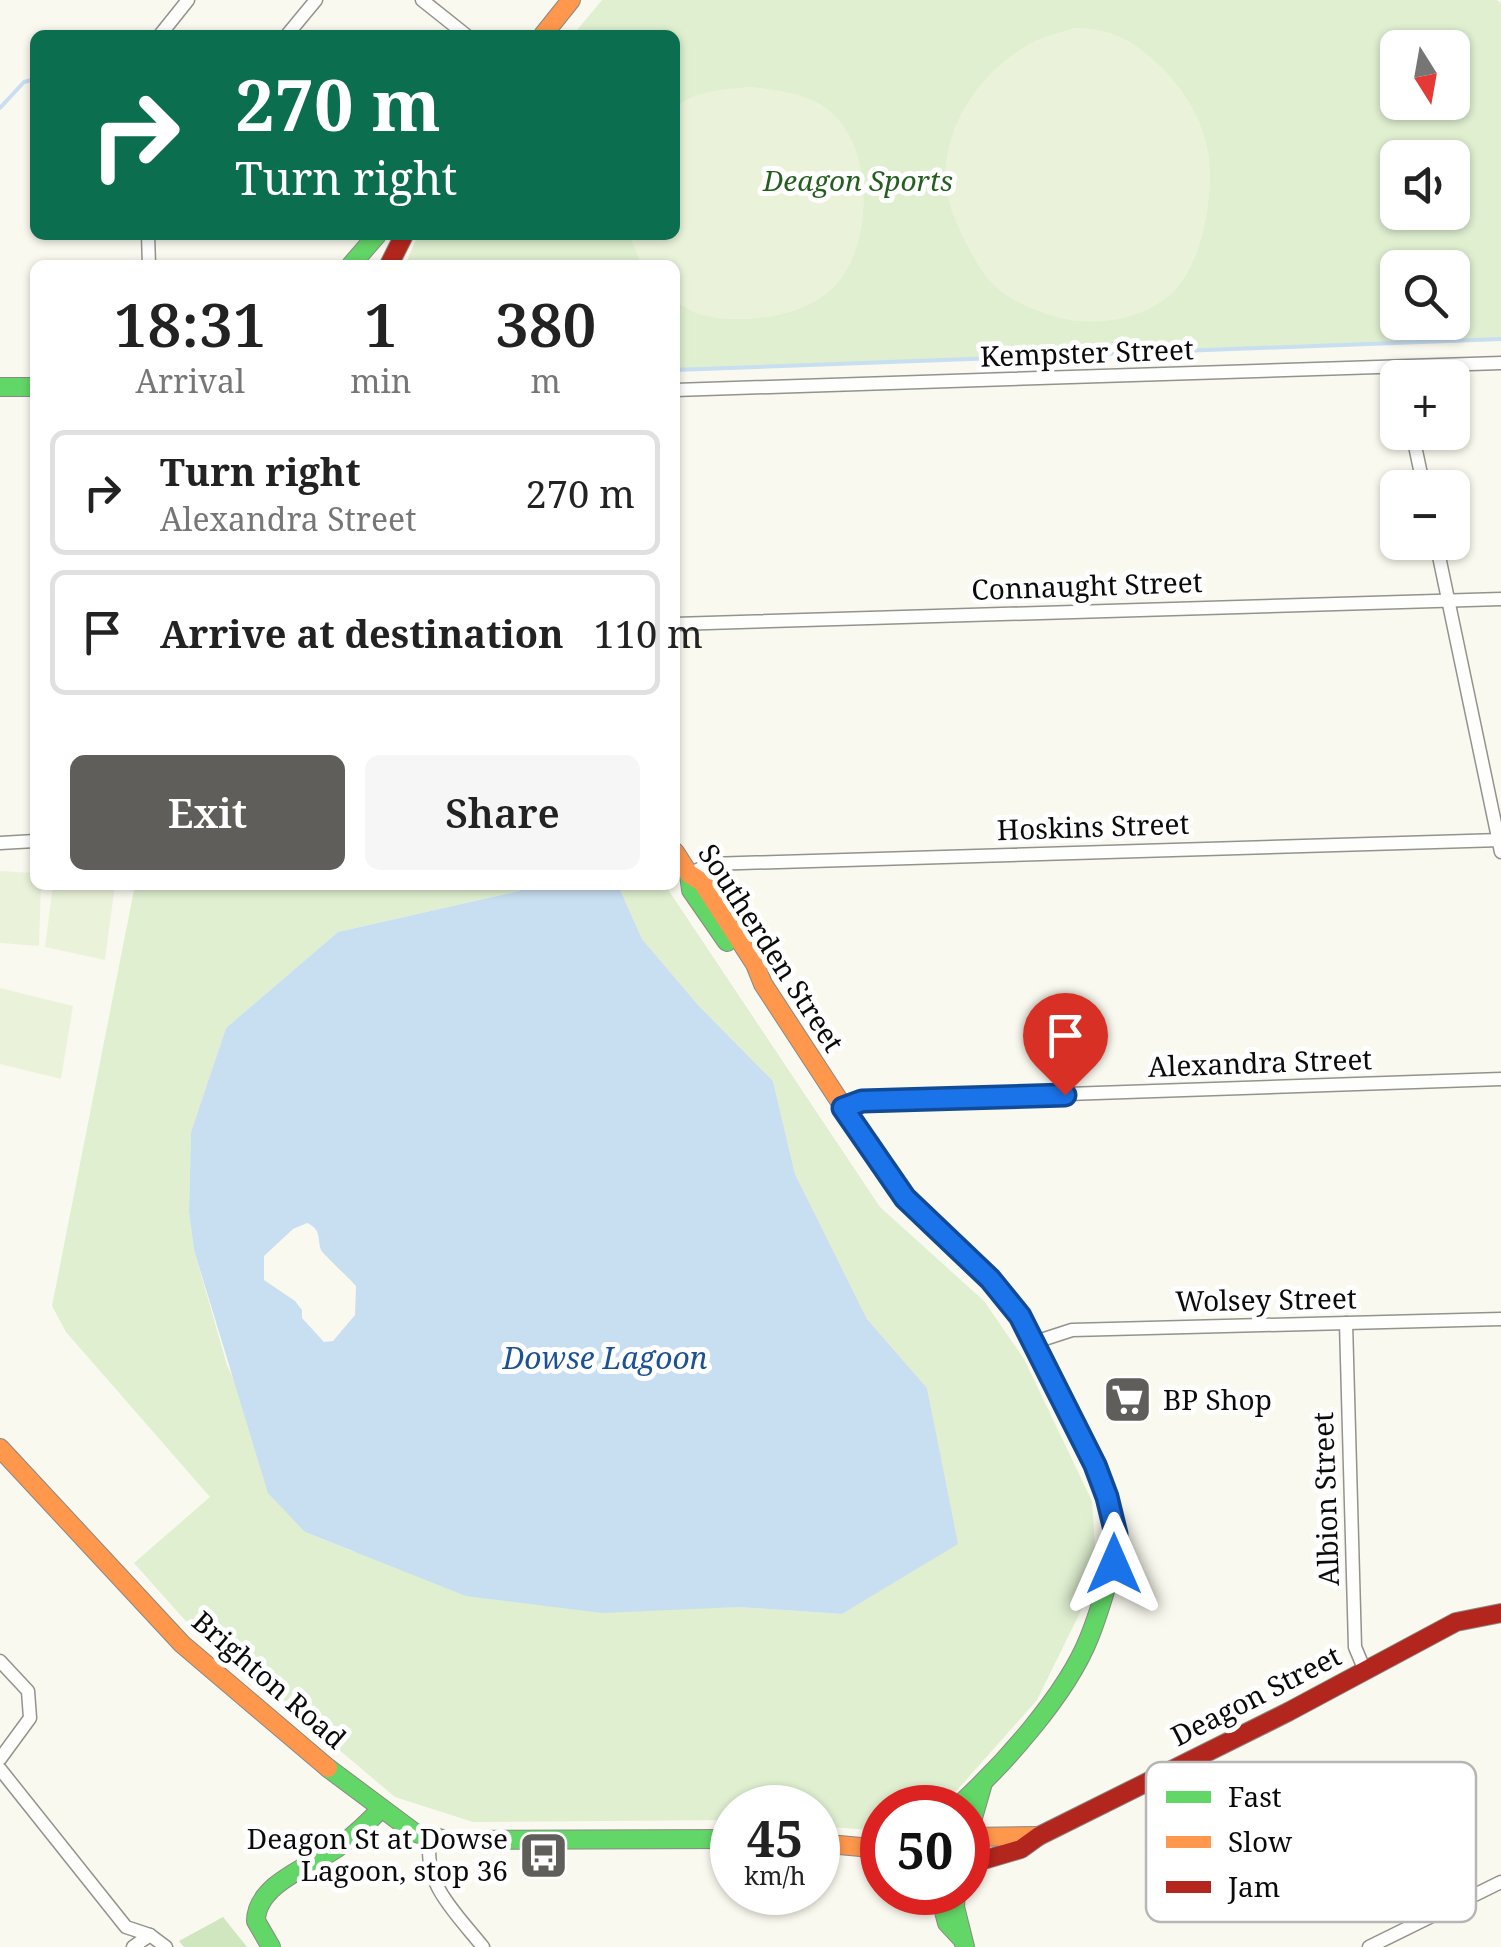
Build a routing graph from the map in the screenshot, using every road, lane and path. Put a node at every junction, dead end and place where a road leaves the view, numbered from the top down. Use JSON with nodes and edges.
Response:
{"nodes":[{"id":1,"x":188,"y":0,"type":"edge"},
{"id":2,"x":316,"y":0,"type":"edge"},
{"id":3,"x":422,"y":0,"type":"edge"},
{"id":4,"x":571,"y":0,"type":"edge"},
{"id":5,"x":164,"y":30,"type":"edge"},
{"id":6,"x":291,"y":30,"type":"edge"},
{"id":7,"x":460,"y":30,"type":"edge"},
{"id":8,"x":548,"y":30,"type":"edge"},
{"id":9,"x":373,"y":240,"type":"edge"},
{"id":10,"x":356,"y":260,"type":"edge"},
{"id":11,"x":1501,"y":363,"type":"edge"},
{"id":12,"x":1470,"y":366,"type":"edge"},
{"id":13,"x":1380,"y":373,"type":"edge"},
{"id":14,"x":30,"y":387,"type":"edge"},
{"id":15,"x":0,"y":388,"type":"edge"},
{"id":16,"x":680,"y":390,"type":"edge"},
{"id":17,"x":1440,"y":560,"type":"edge"},
{"id":18,"x":1501,"y":598,"type":"edge"},
{"id":19,"x":1449,"y":600,"type":"junction"},
{"id":20,"x":680,"y":624,"type":"edge"},
{"id":21,"x":30,"y":841,"type":"edge"},
{"id":22,"x":0,"y":842,"type":"edge"},
{"id":23,"x":1500,"y":844,"type":"edge"},
{"id":24,"x":680,"y":860,"type":"edge"},
{"id":25,"x":689,"y":874,"type":"junction"},
{"id":26,"x":1501,"y":1079,"type":"edge"},
{"id":27,"x":843,"y":1108,"type":"junction"},
{"id":28,"x":1501,"y":1319,"type":"edge"},
{"id":29,"x":1346,"y":1323,"type":"junction"},
{"id":30,"x":1035,"y":1342,"type":"junction"},
{"id":31,"x":0,"y":1448,"type":"edge"},
{"id":32,"x":1501,"y":1613,"type":"edge"},
{"id":33,"x":0,"y":1661,"type":"edge"},
{"id":34,"x":1365,"y":1671,"type":"junction"},
{"id":35,"x":0,"y":1759,"type":"edge"},
{"id":36,"x":1185,"y":1762,"type":"edge"},
{"id":37,"x":0,"y":1769,"type":"edge"},
{"id":38,"x":984,"y":1782,"type":"junction"},
{"id":39,"x":1146,"y":1782,"type":"edge"},
{"id":40,"x":981,"y":1785,"type":"edge"},
{"id":41,"x":983,"y":1785,"type":"edge"},
{"id":42,"x":380,"y":1810,"type":"junction"},
{"id":43,"x":990,"y":1835,"type":"edge"},
{"id":44,"x":1038,"y":1836,"type":"junction"},
{"id":45,"x":431,"y":1838,"type":"junction"},
{"id":46,"x":710,"y":1839,"type":"edge"},
{"id":47,"x":990,"y":1859,"type":"edge"},
{"id":48,"x":1500,"y":1885,"type":"edge"},
{"id":49,"x":1476,"y":1896,"type":"edge"},
{"id":50,"x":945,"y":1915,"type":"edge"},
{"id":51,"x":957,"y":1915,"type":"edge"},
{"id":52,"x":1421,"y":1922,"type":"edge"},
{"id":53,"x":150,"y":1935,"type":"junction"},
{"id":54,"x":963,"y":1943,"type":"edge"},
{"id":55,"x":133,"y":1947,"type":"edge"},
{"id":56,"x":166,"y":1947,"type":"edge"},
{"id":57,"x":271,"y":1947,"type":"edge"},
{"id":58,"x":484,"y":1947,"type":"edge"},
{"id":59,"x":1368,"y":1947,"type":"edge"}],
"edges":[{"from":1,"to":5,"type":"street"},
{"from":2,"to":6,"type":"street"},
{"from":3,"to":7,"type":"street"},
{"from":4,"to":8,"type":"main road"},
{"from":9,"to":10,"type":"main road"},
{"from":11,"to":12,"type":"street","name":"Kempster Street"},
{"from":13,"to":16,"type":"street","name":"Kempster Street"},
{"from":14,"to":15,"type":"main road"},
{"from":17,"to":19,"type":"street"},
{"from":18,"to":19,"type":"street","name":"Connaught Street"},
{"from":19,"to":20,"type":"street","name":"Connaught Street"},
{"from":19,"to":23,"type":"street"},
{"from":21,"to":22,"type":"street"},
{"from":23,"to":25,"type":"street","name":"Hoskins Street"},
{"from":24,"to":25,"type":"main road","name":"Southerden Street"},
{"from":25,"to":27,"type":"main road","name":"Southerden Street"},
{"from":26,"to":27,"type":"street","name":"Alexandra Street"},
{"from":27,"to":30,"type":"main road","name":"Southerden Street"},
{"from":28,"to":29,"type":"street","name":"Wolsey Street"},
{"from":29,"to":30,"type":"street","name":"Wolsey Street"},
{"from":29,"to":34,"type":"street","name":"Albion Street"},
{"from":30,"to":38,"type":"main road","name":"Southerden Street"},
{"from":31,"to":42,"type":"main road","name":"Brighton Road"},
{"from":32,"to":34,"type":"main road","name":"Deagon Street"},
{"from":33,"to":35,"type":"street"},
{"from":34,"to":36,"type":"main road","name":"Deagon Street"},
{"from":37,"to":53,"type":"street"},
{"from":38,"to":40,"type":"main road","name":"Southerden Street"},
{"from":38,"to":41,"type":"main road","name":"Southerden Street"},
{"from":39,"to":44,"type":"main road","name":"Deagon Street"},
{"from":42,"to":45,"type":"main road","name":"Brighton Road"},
{"from":42,"to":57,"type":"main road"},
{"from":43,"to":44,"type":"main road","name":"Deagon Street"},
{"from":44,"to":47,"type":"main road","name":"Deagon Street"},
{"from":45,"to":46,"type":"main road"},
{"from":45,"to":58,"type":"street"},
{"from":48,"to":49,"type":"street"},
{"from":50,"to":54,"type":"main road"},
{"from":51,"to":54,"type":"main road"},
{"from":52,"to":59,"type":"street"},
{"from":53,"to":55,"type":"street"},
{"from":53,"to":56,"type":"street"}]}
